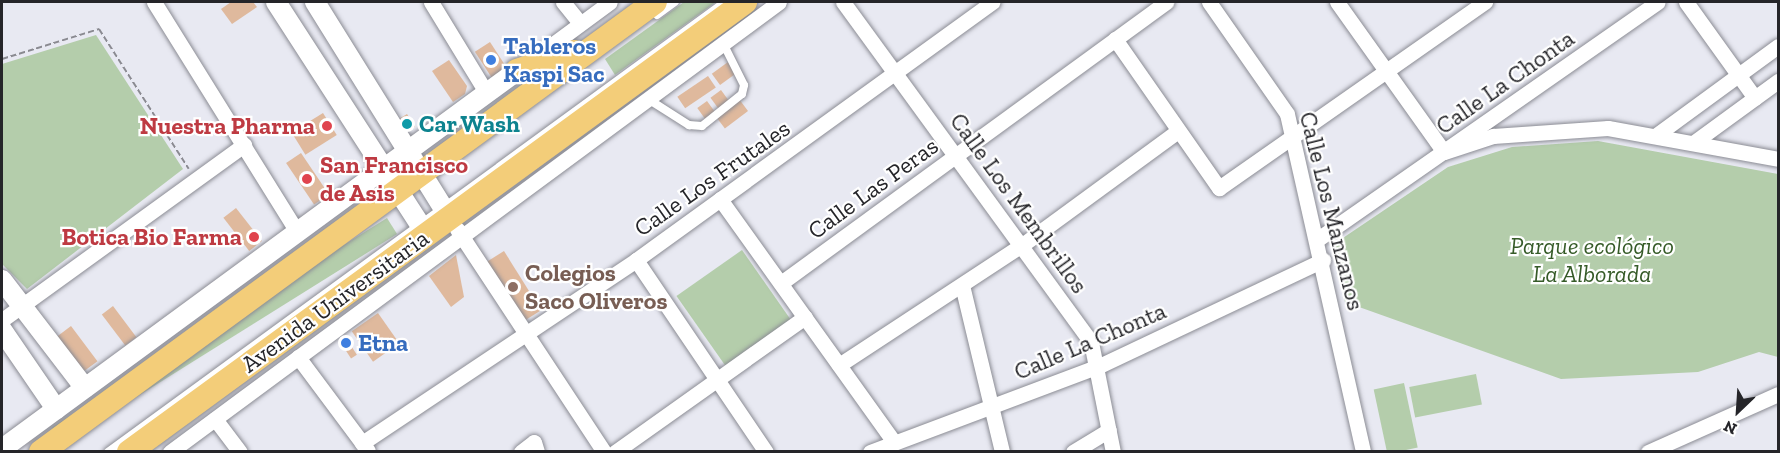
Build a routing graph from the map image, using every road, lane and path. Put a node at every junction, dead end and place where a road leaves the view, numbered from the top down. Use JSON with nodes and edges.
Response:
{"nodes":[{"id":1,"x":154,"y":2,"type":"edge"},
{"id":2,"x":276,"y":2,"type":"edge"},
{"id":3,"x":315,"y":2,"type":"edge"},
{"id":4,"x":431,"y":2,"type":"edge"},
{"id":5,"x":563,"y":2,"type":"edge"},
{"id":6,"x":610,"y":2,"type":"edge"},
{"id":7,"x":675,"y":2,"type":"edge"},
{"id":8,"x":725,"y":2,"type":"edge"},
{"id":9,"x":745,"y":2,"type":"edge"},
{"id":10,"x":779,"y":2,"type":"edge"},
{"id":11,"x":843,"y":2,"type":"edge"},
{"id":12,"x":993,"y":2,"type":"edge"},
{"id":13,"x":1167,"y":2,"type":"edge"},
{"id":14,"x":1209,"y":2,"type":"edge"},
{"id":15,"x":1337,"y":2,"type":"edge"},
{"id":16,"x":1485,"y":2,"type":"edge"},
{"id":17,"x":1658,"y":2,"type":"edge"},
{"id":18,"x":1686,"y":2,"type":"edge"},
{"id":19,"x":651,"y":12,"type":"edge"},
{"id":20,"x":580,"y":23,"type":"junction"},
{"id":21,"x":1115,"y":39,"type":"junction"},
{"id":22,"x":723,"y":42,"type":"junction"},
{"id":23,"x":1779,"y":46,"type":"edge"},
{"id":24,"x":598,"y":51,"type":"junction"},
{"id":25,"x":2,"y":59,"type":"edge"},
{"id":26,"x":517,"y":71,"type":"junction"},
{"id":27,"x":1388,"y":73,"type":"junction"},
{"id":28,"x":898,"y":74,"type":"junction"},
{"id":29,"x":1739,"y":75,"type":"junction"},
{"id":30,"x":1779,"y":81,"type":"edge"},
{"id":31,"x":486,"y":92,"type":"junction"},
{"id":32,"x":1755,"y":98,"type":"junction"},
{"id":33,"x":648,"y":99,"type":"junction"},
{"id":34,"x":1178,"y":131,"type":"junction"},
{"id":35,"x":1655,"y":136,"type":"junction"},
{"id":36,"x":1294,"y":138,"type":"junction"},
{"id":37,"x":1693,"y":143,"type":"junction"},
{"id":38,"x":244,"y":145,"type":"junction"},
{"id":39,"x":407,"y":151,"type":"junction"},
{"id":40,"x":1444,"y":152,"type":"junction"},
{"id":41,"x":956,"y":156,"type":"junction"},
{"id":42,"x":1779,"y":159,"type":"edge"},
{"id":43,"x":380,"y":171,"type":"junction"},
{"id":44,"x":194,"y":177,"type":"junction"},
{"id":45,"x":424,"y":177,"type":"junction"},
{"id":46,"x":399,"y":196,"type":"junction"},
{"id":47,"x":720,"y":199,"type":"junction"},
{"id":48,"x":451,"y":220,"type":"junction"},
{"id":49,"x":297,"y":232,"type":"junction"},
{"id":50,"x":428,"y":237,"type":"junction"},
{"id":51,"x":1318,"y":239,"type":"junction"},
{"id":52,"x":1022,"y":245,"type":"junction"},
{"id":53,"x":636,"y":260,"type":"junction"},
{"id":54,"x":1323,"y":260,"type":"junction"},
{"id":55,"x":2,"y":280,"type":"edge"},
{"id":56,"x":781,"y":283,"type":"junction"},
{"id":57,"x":962,"y":285,"type":"junction"},
{"id":58,"x":24,"y":303,"type":"junction"},
{"id":59,"x":805,"y":317,"type":"junction"},
{"id":60,"x":2,"y":320,"type":"edge"},
{"id":61,"x":2,"y":330,"type":"edge"},
{"id":62,"x":525,"y":336,"type":"junction"},
{"id":63,"x":298,"y":357,"type":"junction"},
{"id":64,"x":839,"y":365,"type":"junction"},
{"id":65,"x":1099,"y":366,"type":"junction"},
{"id":66,"x":717,"y":378,"type":"junction"},
{"id":67,"x":85,"y":388,"type":"junction"},
{"id":68,"x":1779,"y":394,"type":"edge"},
{"id":69,"x":991,"y":406,"type":"junction"},
{"id":70,"x":56,"y":409,"type":"junction"},
{"id":71,"x":215,"y":419,"type":"junction"},
{"id":72,"x":1109,"y":430,"type":"junction"},
{"id":73,"x":894,"y":442,"type":"junction"},
{"id":74,"x":365,"y":447,"type":"edge"},
{"id":75,"x":536,"y":447,"type":"edge"},
{"id":76,"x":2,"y":449,"type":"edge"},
{"id":77,"x":41,"y":452,"type":"edge"},
{"id":78,"x":59,"y":452,"type":"edge"},
{"id":79,"x":108,"y":452,"type":"edge"},
{"id":80,"x":129,"y":452,"type":"edge"},
{"id":81,"x":170,"y":452,"type":"edge"},
{"id":82,"x":240,"y":452,"type":"edge"},
{"id":83,"x":521,"y":452,"type":"edge"},
{"id":84,"x":604,"y":452,"type":"edge"},
{"id":85,"x":615,"y":452,"type":"edge"},
{"id":86,"x":766,"y":452,"type":"edge"},
{"id":87,"x":870,"y":452,"type":"edge"},
{"id":88,"x":1002,"y":452,"type":"edge"},
{"id":89,"x":1073,"y":452,"type":"edge"},
{"id":90,"x":1113,"y":452,"type":"edge"},
{"id":91,"x":1363,"y":452,"type":"edge"},
{"id":92,"x":1648,"y":452,"type":"edge"}],
"edges":[{"from":1,"to":38,"type":"street"},
{"from":2,"to":43,"type":"street"},
{"from":3,"to":39,"type":"street"},
{"from":4,"to":31,"type":"street"},
{"from":5,"to":20,"type":"street"},
{"from":6,"to":20,"type":"street"},
{"from":7,"to":19,"type":"lane"},
{"from":8,"to":48,"type":"lane"},
{"from":9,"to":48,"type":"main road","name":"Avenida Universitaria"},
{"from":10,"to":22,"type":"street","name":"Avenida Universitaria"},
{"from":11,"to":28,"type":"street","name":"Calle Los Membrillos"},
{"from":12,"to":28,"type":"street","name":"Calle Los Frutales"},
{"from":13,"to":21,"type":"street","name":"Calle Las Peras"},
{"from":14,"to":36,"type":"street","name":"Calle Los Manzanos"},
{"from":15,"to":27,"type":"street"},
{"from":16,"to":27,"type":"street"},
{"from":17,"to":40,"type":"street","name":"Calle La Chonta"},
{"from":18,"to":29,"type":"street"},
{"from":19,"to":24,"type":"main road"},
{"from":20,"to":26,"type":"street"},
{"from":21,"to":34,"type":"street"},
{"from":21,"to":41,"type":"street","name":"Calle Las Peras"},
{"from":22,"to":33,"type":"street","name":"Avenida Universitaria"},
{"from":22,"to":33,"type":"lane"},
{"from":23,"to":29,"type":"street"},
{"from":24,"to":26,"type":"main road"},
{"from":24,"to":45,"type":"main road"},
{"from":25,"to":44,"type":"path"},
{"from":26,"to":31,"type":"street"},
{"from":27,"to":36,"type":"street"},
{"from":27,"to":40,"type":"street"},
{"from":28,"to":41,"type":"street","name":"Calle Los Membrillos"},
{"from":28,"to":47,"type":"street","name":"Calle Los Frutales"},
{"from":29,"to":32,"type":"street"},
{"from":29,"to":35,"type":"street"},
{"from":30,"to":32,"type":"street"},
{"from":31,"to":39,"type":"street"},
{"from":32,"to":37,"type":"street"},
{"from":33,"to":48,"type":"street","name":"Avenida Universitaria"},
{"from":34,"to":36,"type":"street"},
{"from":34,"to":52,"type":"street"},
{"from":35,"to":37,"type":"street"},
{"from":35,"to":40,"type":"street"},
{"from":36,"to":51,"type":"street","name":"Calle Los Manzanos"},
{"from":37,"to":42,"type":"street"},
{"from":38,"to":44,"type":"street"},
{"from":38,"to":49,"type":"street"},
{"from":39,"to":43,"type":"street"},
{"from":39,"to":45,"type":"street"},
{"from":40,"to":51,"type":"street","name":"Calle La Chonta"},
{"from":41,"to":52,"type":"street","name":"Calle Los Membrillos"},
{"from":41,"to":56,"type":"street","name":"Calle Las Peras"},
{"from":43,"to":46,"type":"street"},
{"from":43,"to":49,"type":"street"},
{"from":44,"to":58,"type":"street"},
{"from":45,"to":46,"type":"main road"},
{"from":45,"to":48,"type":"street"},
{"from":46,"to":50,"type":"street"},
{"from":46,"to":77,"type":"main road"},
{"from":46,"to":78,"type":"lane"},
{"from":47,"to":53,"type":"street","name":"Calle Los Frutales"},
{"from":47,"to":56,"type":"street"},
{"from":48,"to":50,"type":"main road","name":"Avenida Universitaria"},
{"from":48,"to":62,"type":"street"},
{"from":49,"to":67,"type":"street"},
{"from":50,"to":63,"type":"street","name":"Avenida Universitaria"},
{"from":50,"to":79,"type":"lane"},
{"from":50,"to":80,"type":"main road","name":"Avenida Universitaria"},
{"from":51,"to":54,"type":"street","name":"Calle Los Manzanos"},
{"from":52,"to":57,"type":"street"},
{"from":52,"to":65,"type":"street","name":"Calle Los Membrillos"},
{"from":53,"to":62,"type":"street","name":"Calle Los Frutales"},
{"from":53,"to":66,"type":"street"},
{"from":54,"to":65,"type":"street","name":"Calle La Chonta"},
{"from":54,"to":91,"type":"street","name":"Calle Los Manzanos"},
{"from":55,"to":58,"type":"street"},
{"from":56,"to":59,"type":"street"},
{"from":57,"to":64,"type":"street"},
{"from":57,"to":69,"type":"street"},
{"from":58,"to":60,"type":"street"},
{"from":58,"to":67,"type":"street"},
{"from":59,"to":64,"type":"street"},
{"from":59,"to":66,"type":"street"},
{"from":61,"to":70,"type":"street"},
{"from":62,"to":74,"type":"street","name":"Calle Los Frutales"},
{"from":62,"to":84,"type":"street"},
{"from":63,"to":71,"type":"street","name":"Avenida Universitaria"},
{"from":63,"to":74,"type":"street"},
{"from":64,"to":73,"type":"street"},
{"from":65,"to":69,"type":"street","name":"Calle La Chonta"},
{"from":65,"to":72,"type":"street","name":"Calle Los Membrillos"},
{"from":66,"to":85,"type":"street"},
{"from":66,"to":86,"type":"street"},
{"from":67,"to":70,"type":"street"},
{"from":68,"to":92,"type":"street"},
{"from":69,"to":73,"type":"street","name":"Calle La Chonta"},
{"from":69,"to":88,"type":"street"},
{"from":70,"to":76,"type":"street"},
{"from":71,"to":81,"type":"street","name":"Avenida Universitaria"},
{"from":71,"to":82,"type":"street"},
{"from":72,"to":89,"type":"street"},
{"from":72,"to":90,"type":"street","name":"Calle Los Membrillos"},
{"from":73,"to":87,"type":"street","name":"Calle La Chonta"},
{"from":75,"to":83,"type":"street"}]}
